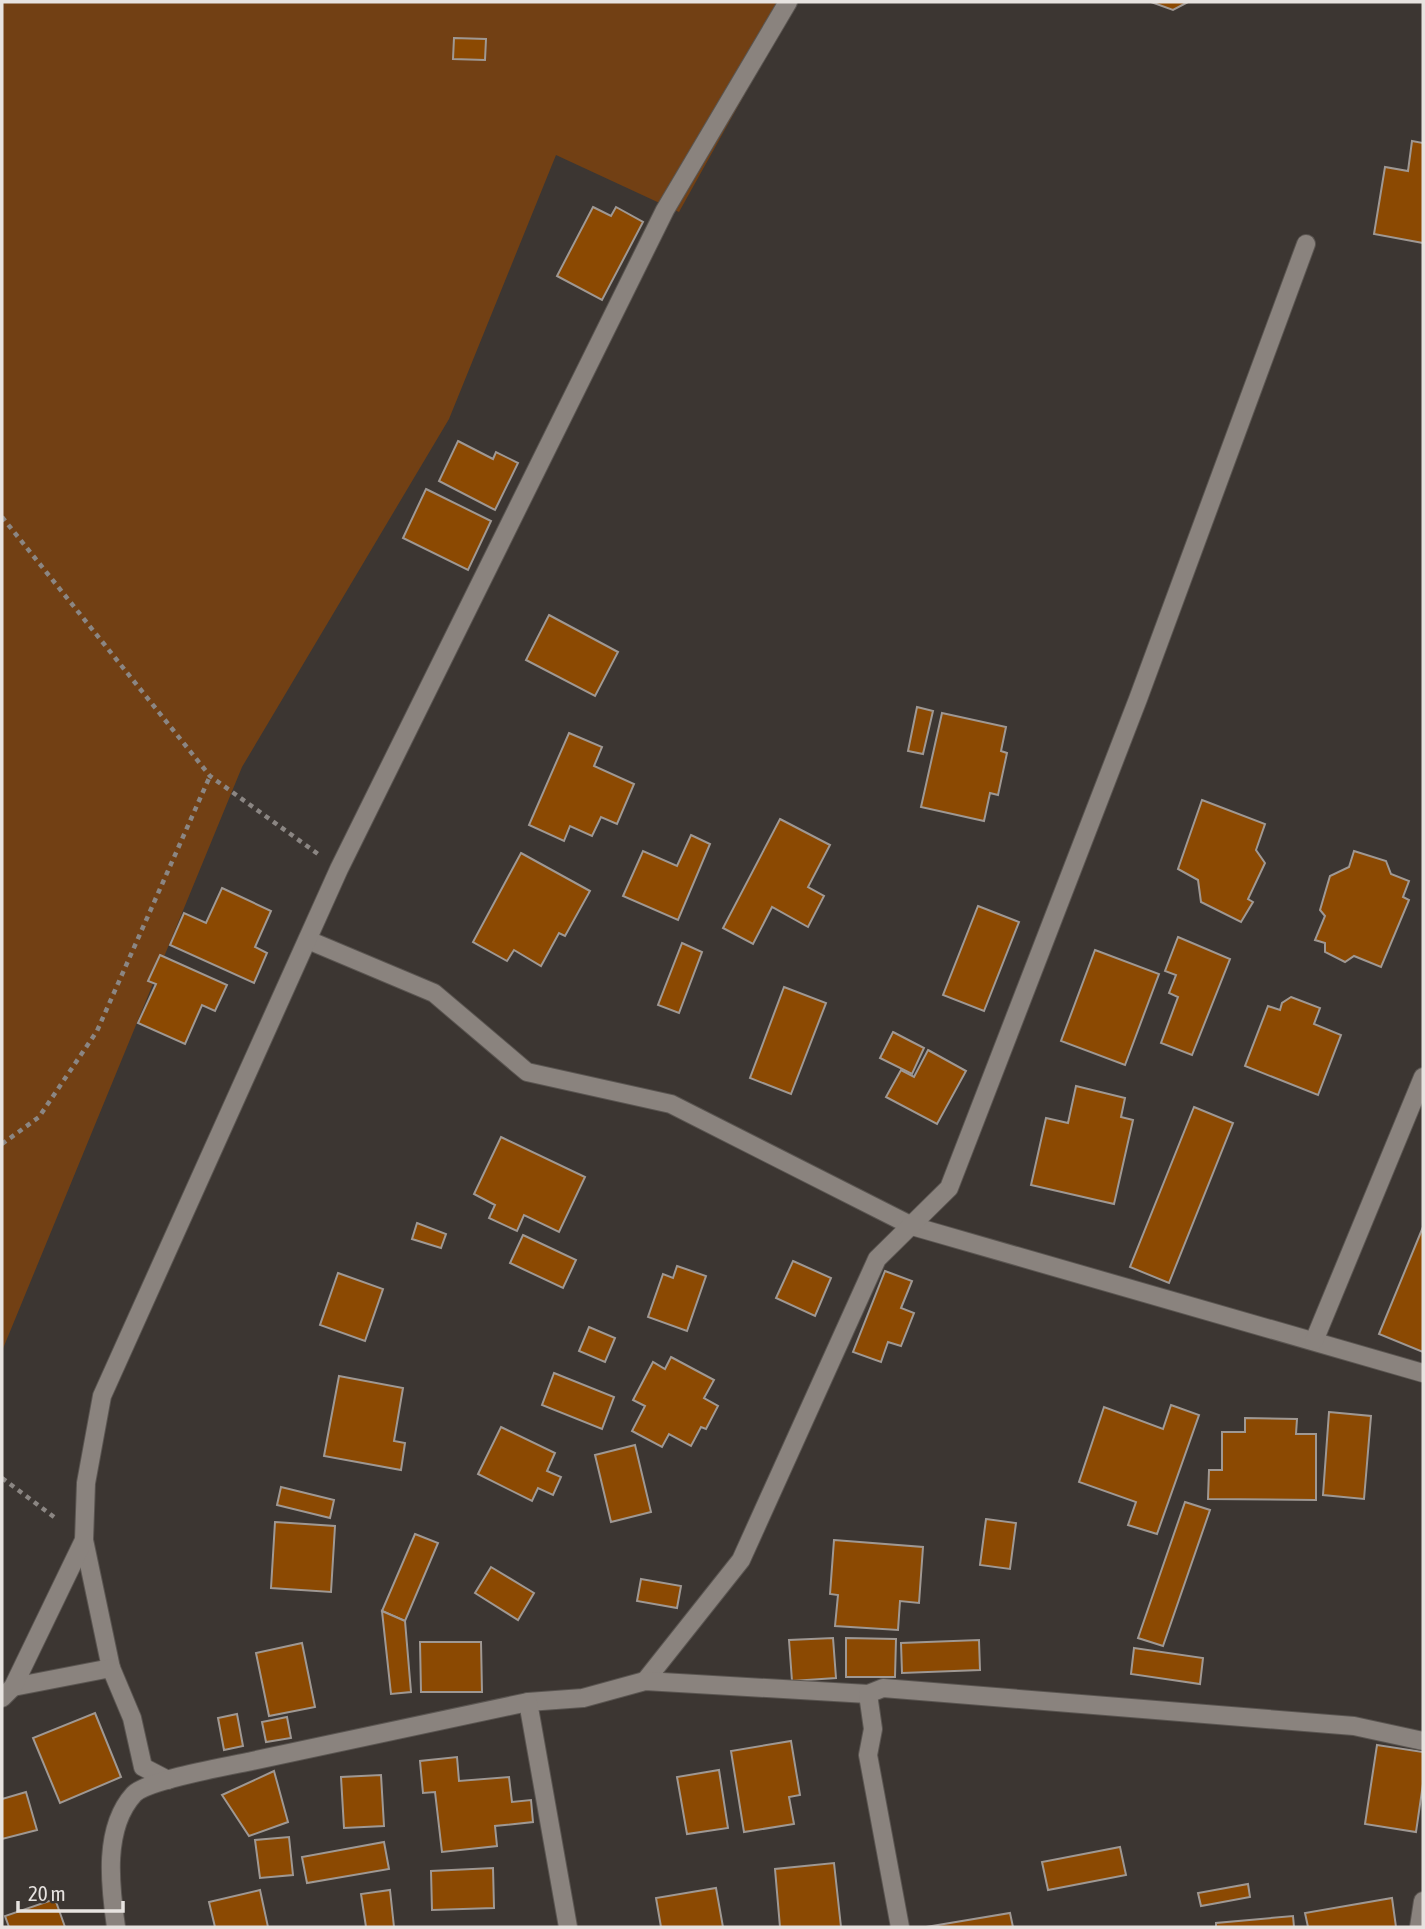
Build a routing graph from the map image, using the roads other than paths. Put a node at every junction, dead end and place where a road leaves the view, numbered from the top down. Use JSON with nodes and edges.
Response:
{"nodes":[{"id":1,"x":788,"y":2,"type":"edge"},
{"id":2,"x":1306,"y":244,"type":"dead end"},
{"id":3,"x":308,"y":940,"type":"junction"},
{"id":4,"x":1423,"y":1077,"type":"edge"},
{"id":5,"x":912,"y":1226,"type":"junction"},
{"id":6,"x":1314,"y":1341,"type":"junction"},
{"id":7,"x":1423,"y":1373,"type":"edge"},
{"id":8,"x":84,"y":1540,"type":"junction"},
{"id":9,"x":111,"y":1668,"type":"junction"},
{"id":10,"x":645,"y":1681,"type":"junction"},
{"id":11,"x":7,"y":1692,"type":"edge"},
{"id":12,"x":868,"y":1694,"type":"junction"},
{"id":13,"x":528,"y":1702,"type":"junction"},
{"id":14,"x":1423,"y":1741,"type":"edge"},
{"id":15,"x":169,"y":1780,"type":"junction"},
{"id":16,"x":1423,"y":1901,"type":"edge"},
{"id":17,"x":116,"y":1927,"type":"edge"},
{"id":18,"x":568,"y":1927,"type":"edge"},
{"id":19,"x":900,"y":1927,"type":"edge"},
{"id":20,"x":1419,"y":1927,"type":"edge"}],
"edges":[{"from":1,"to":3,"type":"street"},
{"from":2,"to":5,"type":"street"},
{"from":3,"to":5,"type":"street"},
{"from":3,"to":8,"type":"street"},
{"from":4,"to":6,"type":"street"},
{"from":5,"to":6,"type":"street"},
{"from":5,"to":10,"type":"street"},
{"from":6,"to":7,"type":"street"},
{"from":8,"to":9,"type":"street"},
{"from":8,"to":11,"type":"street"},
{"from":9,"to":11,"type":"street"},
{"from":9,"to":15,"type":"street"},
{"from":10,"to":12,"type":"street"},
{"from":10,"to":13,"type":"street"},
{"from":12,"to":14,"type":"street"},
{"from":12,"to":19,"type":"street"},
{"from":13,"to":15,"type":"street"},
{"from":13,"to":18,"type":"street"},
{"from":15,"to":17,"type":"street"},
{"from":16,"to":20,"type":"street"}]}
